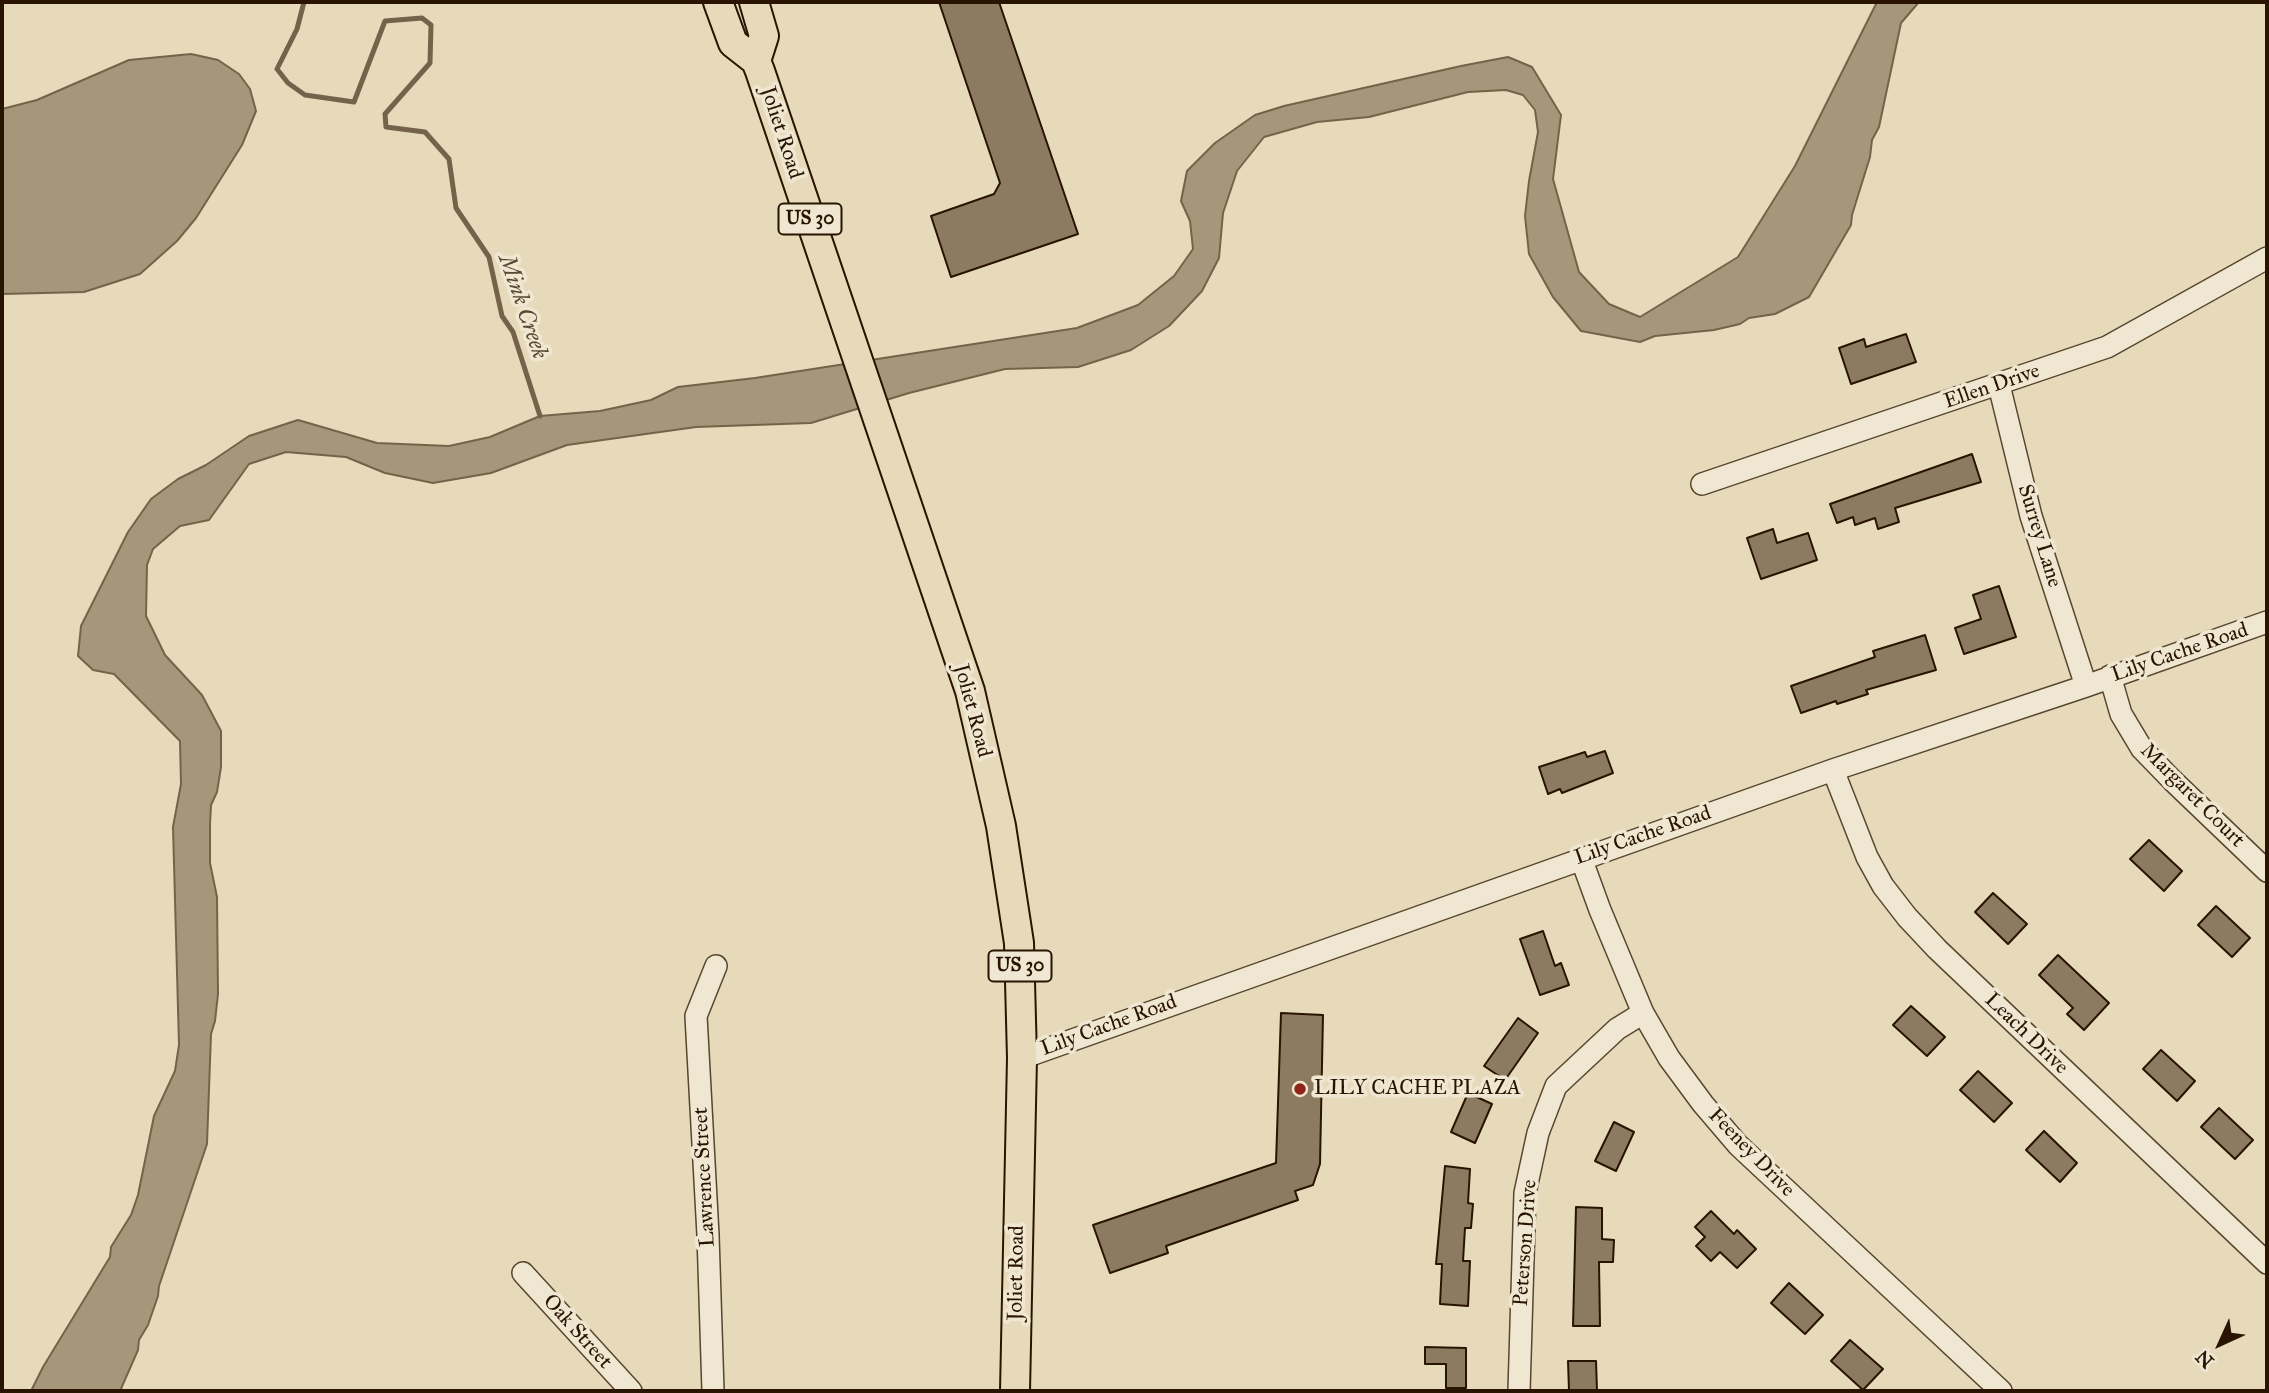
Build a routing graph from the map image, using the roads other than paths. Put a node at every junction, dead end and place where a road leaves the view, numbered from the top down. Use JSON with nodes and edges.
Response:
{"nodes":[{"id":1,"x":718,"y":2,"type":"edge"},
{"id":2,"x":754,"y":2,"type":"edge"},
{"id":3,"x":757,"y":61,"type":"junction"},
{"id":4,"x":2267,"y":258,"type":"edge"},
{"id":5,"x":1999,"y":385,"type":"junction"},
{"id":6,"x":1702,"y":484,"type":"dead end"},
{"id":7,"x":2267,"y":622,"type":"edge"},
{"id":8,"x":2110,"y":676,"type":"junction"},
{"id":9,"x":2087,"y":686,"type":"junction"},
{"id":10,"x":1833,"y":770,"type":"junction"},
{"id":11,"x":1581,"y":858,"type":"junction"},
{"id":12,"x":2267,"y":871,"type":"edge"},
{"id":13,"x":716,"y":966,"type":"dead end"},
{"id":14,"x":1643,"y":1013,"type":"junction"},
{"id":15,"x":1022,"y":1058,"type":"junction"},
{"id":16,"x":2267,"y":1264,"type":"edge"},
{"id":17,"x":523,"y":1273,"type":"dead end"},
{"id":18,"x":631,"y":1391,"type":"edge"},
{"id":19,"x":713,"y":1391,"type":"edge"},
{"id":20,"x":1015,"y":1391,"type":"edge"},
{"id":21,"x":1519,"y":1391,"type":"edge"},
{"id":22,"x":2001,"y":1391,"type":"edge"}],
"edges":[{"from":1,"to":3,"type":"main road","name":"Joliet Road"},
{"from":2,"to":3,"type":"main road","name":"Joliet Road","number":"US 30"},
{"from":3,"to":15,"type":"main road","name":"Joliet Road","number":"US 30"},
{"from":4,"to":5,"type":"street","name":"Ellen Drive"},
{"from":5,"to":6,"type":"street","name":"Ellen Drive"},
{"from":5,"to":9,"type":"street","name":"Surrey Lane"},
{"from":7,"to":8,"type":"street","name":"Lily Cache Road"},
{"from":8,"to":9,"type":"street","name":"Lily Cache Road"},
{"from":8,"to":12,"type":"street","name":"Margaret Court"},
{"from":9,"to":10,"type":"street","name":"Lily Cache Road"},
{"from":10,"to":11,"type":"street","name":"Lily Cache Road"},
{"from":10,"to":16,"type":"street","name":"Leach Drive"},
{"from":11,"to":14,"type":"street","name":"Feeney Drive"},
{"from":11,"to":15,"type":"street","name":"Lily Cache Road"},
{"from":13,"to":19,"type":"street","name":"Lawrence Street"},
{"from":14,"to":21,"type":"street","name":"Peterson Drive"},
{"from":14,"to":22,"type":"street","name":"Feeney Drive"},
{"from":15,"to":20,"type":"main road","name":"Joliet Road","number":"US 30"},
{"from":17,"to":18,"type":"street","name":"Oak Street"}]}
